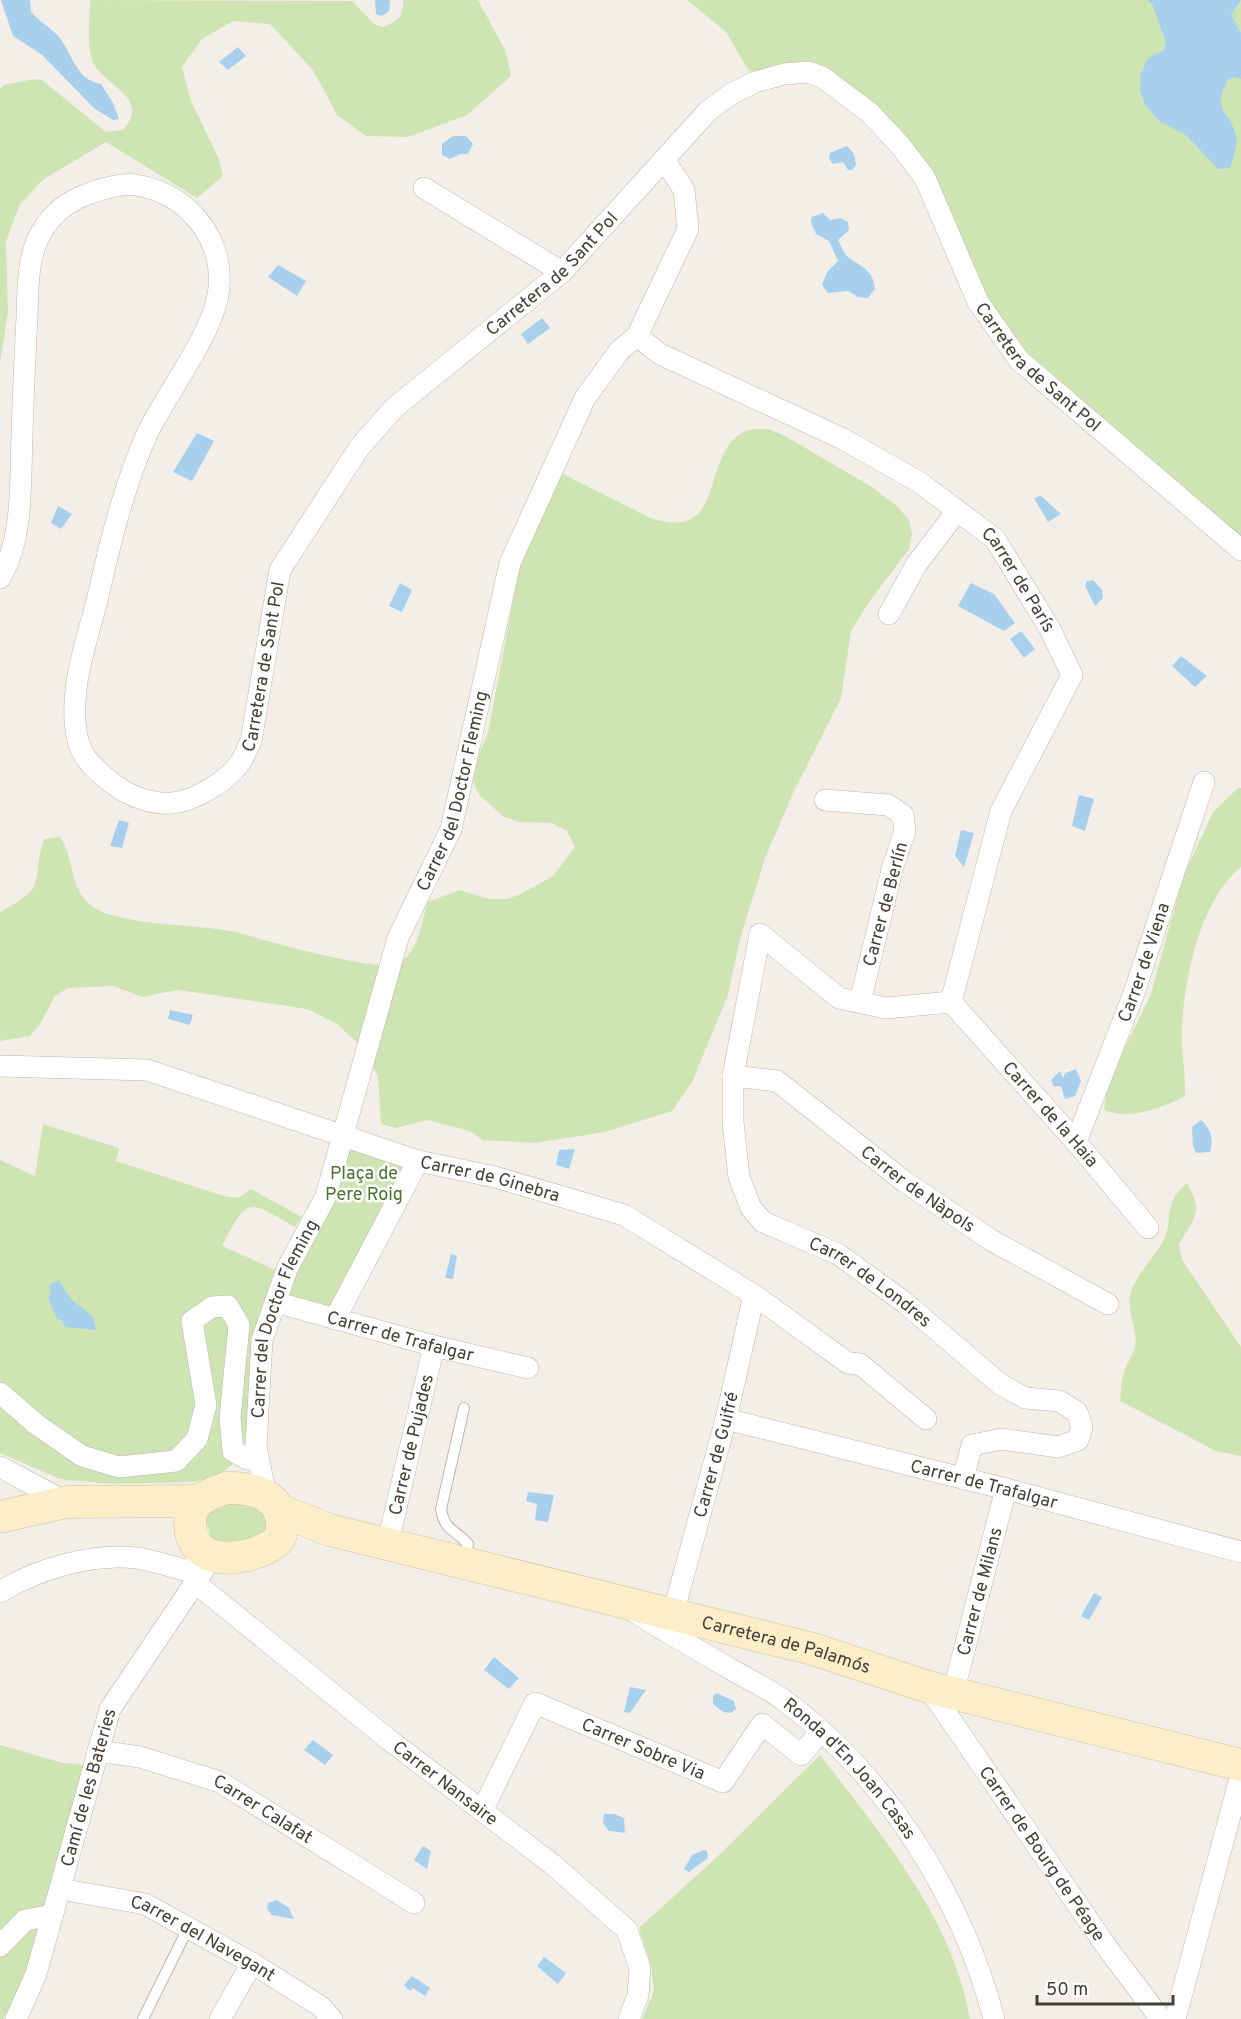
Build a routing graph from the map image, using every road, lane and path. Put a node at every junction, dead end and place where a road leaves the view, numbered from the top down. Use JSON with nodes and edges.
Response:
{"nodes":[{"id":1,"x":665,"y":161,"type":"junction"},
{"id":2,"x":424,"y":188,"type":"dead end"},
{"id":3,"x":562,"y":272,"type":"junction"},
{"id":4,"x":637,"y":336,"type":"junction"},
{"id":5,"x":957,"y":511,"type":"junction"},
{"id":6,"x":1241,"y":550,"type":"edge"},
{"id":7,"x":0,"y":578,"type":"edge"},
{"id":8,"x":889,"y":614,"type":"dead end"},
{"id":9,"x":1204,"y":782,"type":"dead end"},
{"id":10,"x":825,"y":800,"type":"dead end"},
{"id":11,"x":860,"y":1002,"type":"junction"},
{"id":12,"x":951,"y":1002,"type":"junction"},
{"id":13,"x":0,"y":1066,"type":"edge"},
{"id":14,"x":733,"y":1076,"type":"junction"},
{"id":15,"x":344,"y":1138,"type":"junction"},
{"id":16,"x":1076,"y":1142,"type":"junction"},
{"id":17,"x":418,"y":1161,"type":"junction"},
{"id":18,"x":1148,"y":1228,"type":"dead end"},
{"id":19,"x":754,"y":1295,"type":"junction"},
{"id":20,"x":275,"y":1302,"type":"junction"},
{"id":21,"x":1108,"y":1304,"type":"dead end"},
{"id":22,"x":335,"y":1319,"type":"junction"},
{"id":23,"x":434,"y":1346,"type":"junction"},
{"id":24,"x":528,"y":1368,"type":"dead end"},
{"id":25,"x":0,"y":1393,"type":"edge"},
{"id":26,"x":464,"y":1408,"type":"dead end"},
{"id":27,"x":726,"y":1419,"type":"junction"},
{"id":28,"x":926,"y":1419,"type":"dead end"},
{"id":29,"x":251,"y":1453,"type":"junction"},
{"id":30,"x":0,"y":1467,"type":"edge"},
{"id":31,"x":963,"y":1478,"type":"junction"},
{"id":32,"x":1006,"y":1489,"type":"junction"},
{"id":33,"x":66,"y":1502,"type":"junction"},
{"id":34,"x":272,"y":1503,"type":"junction"},
{"id":35,"x":0,"y":1517,"type":"edge"},
{"id":36,"x":330,"y":1530,"type":"junction"},
{"id":37,"x":206,"y":1532,"type":"junction"},
{"id":38,"x":277,"y":1542,"type":"junction"},
{"id":39,"x":388,"y":1542,"type":"junction"},
{"id":40,"x":1241,"y":1551,"type":"edge"},
{"id":41,"x":464,"y":1561,"type":"junction"},
{"id":42,"x":0,"y":1592,"type":"edge"},
{"id":43,"x":612,"y":1599,"type":"junction"},
{"id":44,"x":673,"y":1614,"type":"junction"},
{"id":45,"x":940,"y":1690,"type":"junction"},
{"id":46,"x":821,"y":1731,"type":"junction"},
{"id":47,"x":98,"y":1751,"type":"junction"},
{"id":48,"x":1241,"y":1765,"type":"edge"},
{"id":49,"x":1241,"y":1775,"type":"edge"},
{"id":50,"x":482,"y":1811,"type":"junction"},
{"id":51,"x":60,"y":1889,"type":"junction"},
{"id":52,"x":414,"y":1903,"type":"dead end"},
{"id":53,"x":52,"y":1915,"type":"junction"},
{"id":54,"x":189,"y":1926,"type":"junction"},
{"id":55,"x":0,"y":1946,"type":"edge"},
{"id":56,"x":252,"y":1963,"type":"junction"},
{"id":57,"x":16,"y":2019,"type":"edge"},
{"id":58,"x":143,"y":2019,"type":"edge"},
{"id":59,"x":220,"y":2019,"type":"edge"},
{"id":60,"x":332,"y":2019,"type":"edge"},
{"id":61,"x":629,"y":2019,"type":"edge"},
{"id":62,"x":994,"y":2019,"type":"edge"},
{"id":63,"x":1161,"y":2019,"type":"edge"},
{"id":64,"x":1175,"y":2019,"type":"edge"}],
"edges":[{"from":1,"to":3,"type":"street","name":"Carretera de Sant Pol"},
{"from":1,"to":4,"type":"street","name":"Carrer del Doctor Fleming"},
{"from":1,"to":6,"type":"street","name":"Carretera de Sant Pol"},
{"from":2,"to":3,"type":"street"},
{"from":3,"to":7,"type":"street","name":"Carretera de Sant Pol"},
{"from":4,"to":5,"type":"street","name":"Carrer de París"},
{"from":4,"to":15,"type":"street","name":"Carrer del Doctor Fleming"},
{"from":5,"to":8,"type":"street"},
{"from":5,"to":12,"type":"street","name":"Carrer de París"},
{"from":9,"to":16,"type":"street","name":"Carrer de Viena"},
{"from":10,"to":11,"type":"street","name":"Carrer de Berlín"},
{"from":11,"to":12,"type":"street"},
{"from":11,"to":14,"type":"street","name":"Carrer de Londres"},
{"from":12,"to":16,"type":"street","name":"Carrer de la Haia"},
{"from":13,"to":15,"type":"street","name":"Carrer de Ginebra"},
{"from":14,"to":21,"type":"street","name":"Carrer de Nàpols"},
{"from":14,"to":31,"type":"street","name":"Carrer de Londres"},
{"from":15,"to":17,"type":"street","name":"Carrer de Ginebra"},
{"from":15,"to":20,"type":"street","name":"Carrer del Doctor Fleming"},
{"from":16,"to":18,"type":"street","name":"Carrer de la Haia"},
{"from":17,"to":19,"type":"street","name":"Carrer de Ginebra"},
{"from":17,"to":22,"type":"street"},
{"from":19,"to":27,"type":"street","name":"Carrer de Guifré"},
{"from":19,"to":28,"type":"street","name":"Carrer de Ginebra"},
{"from":20,"to":22,"type":"street","name":"Carrer de Trafalgar"},
{"from":20,"to":29,"type":"street","name":"Carrer del Doctor Fleming"},
{"from":22,"to":23,"type":"street","name":"Carrer de Trafalgar"},
{"from":23,"to":24,"type":"street","name":"Carrer de Trafalgar"},
{"from":23,"to":39,"type":"street","name":"Carrer de Pujades"},
{"from":25,"to":29,"type":"street"},
{"from":26,"to":41,"type":"lane"},
{"from":27,"to":31,"type":"street","name":"Carrer de Trafalgar"},
{"from":27,"to":44,"type":"street","name":"Carrer de Guifré"},
{"from":29,"to":34,"type":"street","name":"Carrer del Doctor Fleming"},
{"from":29,"to":37,"type":"street"},
{"from":30,"to":33,"type":"street"},
{"from":31,"to":32,"type":"street","name":"Carrer de Trafalgar"},
{"from":32,"to":40,"type":"street","name":"Carrer de Trafalgar"},
{"from":32,"to":45,"type":"street","name":"Carrer de Milans"},
{"from":33,"to":35,"type":"main road"},
{"from":33,"to":37,"type":"main road"},
{"from":34,"to":36,"type":"main road","name":"Carretera de Palamós"},
{"from":34,"to":37,"type":"main road","name":"Carretera de Palamós"},
{"from":34,"to":38,"type":"main road"},
{"from":36,"to":38,"type":"main road","name":"Carretera de Palamós"},
{"from":36,"to":39,"type":"main road","name":"Carretera de Palamós"},
{"from":37,"to":38,"type":"main road","name":"Carretera de Palamós"},
{"from":37,"to":42,"type":"street"},
{"from":37,"to":47,"type":"street","name":"Camí de les Bateries"},
{"from":37,"to":50,"type":"street","name":"Carrer Nansaire"},
{"from":39,"to":41,"type":"main road","name":"Carretera de Palamós"},
{"from":41,"to":43,"type":"main road","name":"Carretera de Palamós"},
{"from":43,"to":44,"type":"main road","name":"Carretera de Palamós"},
{"from":43,"to":46,"type":"street","name":"Ronda d'En Joan Casas"},
{"from":44,"to":45,"type":"main road","name":"Carretera de Palamós"},
{"from":45,"to":48,"type":"main road","name":"Carretera de Palamós"},
{"from":45,"to":63,"type":"street","name":"Carrer de Bourg de Péage"},
{"from":46,"to":50,"type":"street","name":"Carrer Sobre Via"},
{"from":46,"to":62,"type":"street","name":"Ronda d'En Joan Casas"},
{"from":47,"to":51,"type":"street","name":"Camí de les Bateries"},
{"from":47,"to":52,"type":"street","name":"Carrer Calafat"},
{"from":49,"to":64,"type":"street"},
{"from":50,"to":61,"type":"street","name":"Carrer Nansaire"},
{"from":51,"to":53,"type":"street","name":"Camí de les Bateries"},
{"from":51,"to":54,"type":"street","name":"Carrer del Navegant"},
{"from":53,"to":55,"type":"street"},
{"from":53,"to":57,"type":"street","name":"Camí de les Bateries"},
{"from":54,"to":56,"type":"street","name":"Carrer del Navegant"},
{"from":54,"to":58,"type":"lane"},
{"from":56,"to":59,"type":"street"},
{"from":56,"to":60,"type":"street","name":"Carrer del Navegant"}]}
